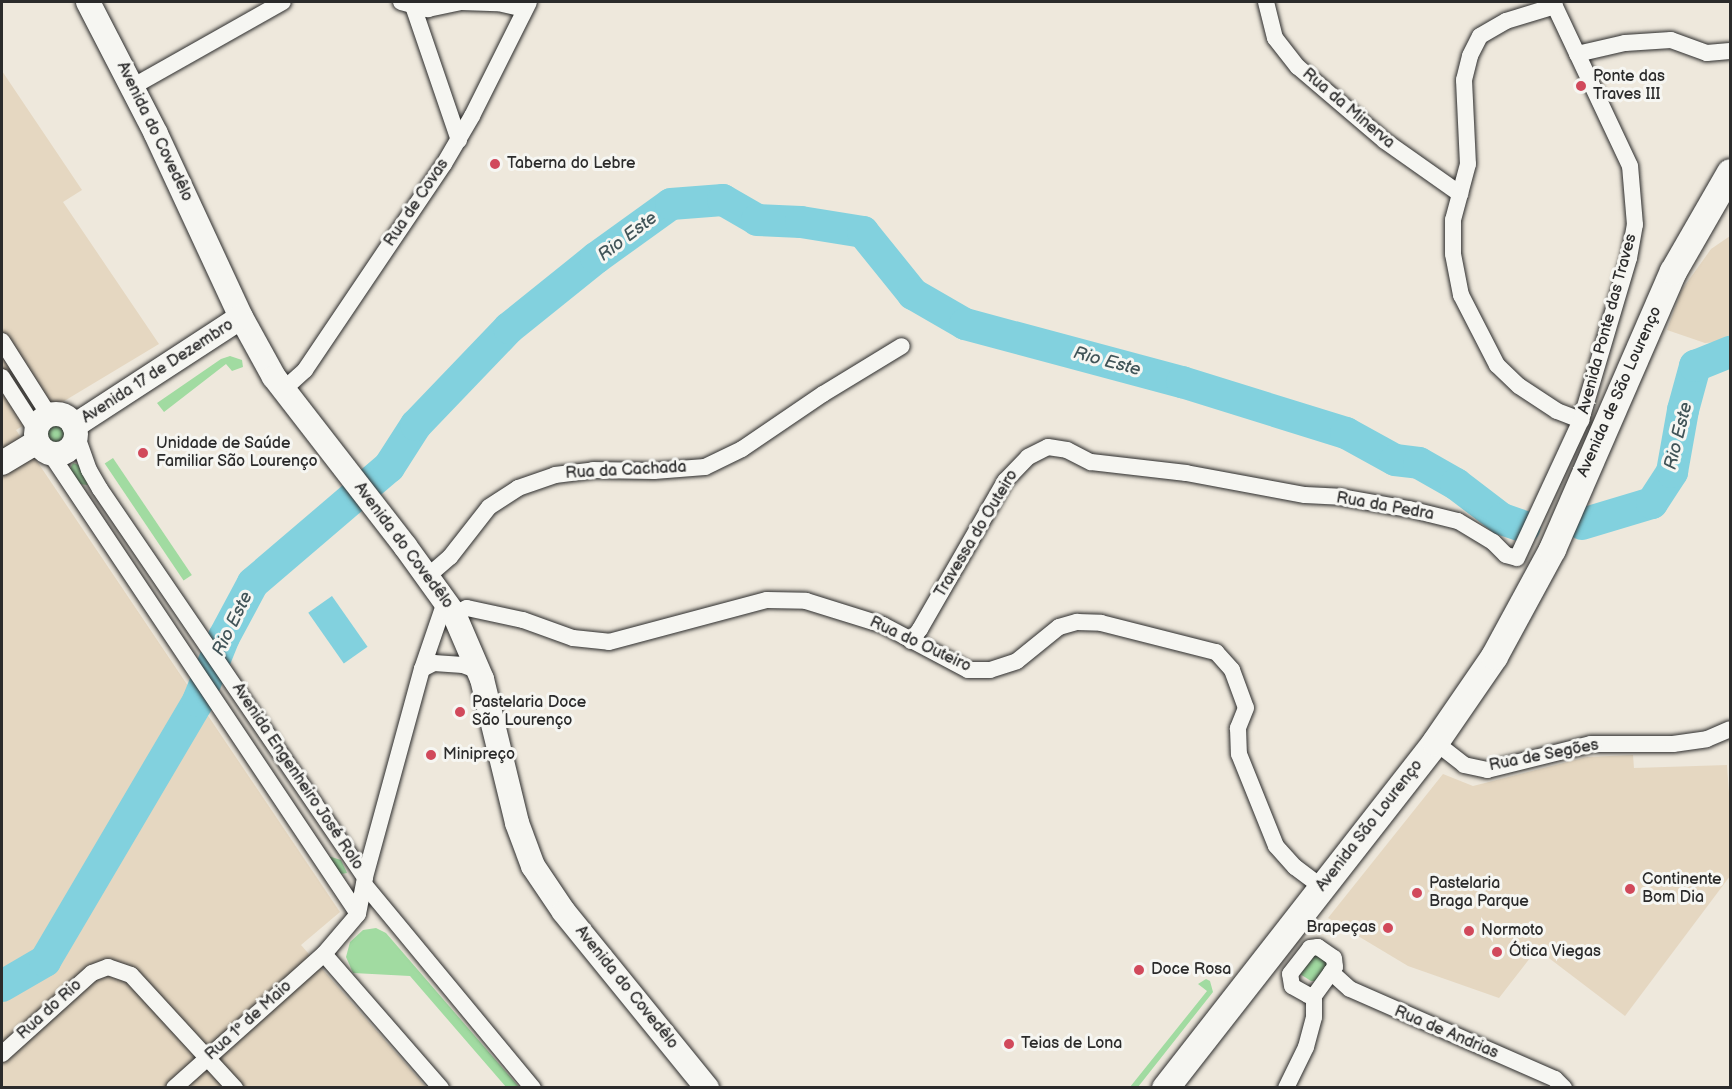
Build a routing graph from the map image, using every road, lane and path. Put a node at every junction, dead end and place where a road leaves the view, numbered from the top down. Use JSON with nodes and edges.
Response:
{"nodes":[{"id":1,"x":88,"y":2,"type":"edge"},
{"id":2,"x":283,"y":2,"type":"edge"},
{"id":3,"x":1266,"y":2,"type":"edge"},
{"id":4,"x":407,"y":4,"type":"edge"},
{"id":5,"x":1554,"y":4,"type":"edge"},
{"id":6,"x":526,"y":5,"type":"edge"},
{"id":7,"x":1731,"y":51,"type":"edge"},
{"id":8,"x":1577,"y":54,"type":"junction"},
{"id":9,"x":132,"y":87,"type":"junction"},
{"id":10,"x":459,"y":140,"type":"junction"},
{"id":11,"x":1731,"y":172,"type":"edge"},
{"id":12,"x":1460,"y":195,"type":"junction"},
{"id":13,"x":1731,"y":215,"type":"edge"},
{"id":14,"x":1693,"y":237,"type":"junction"},
{"id":15,"x":241,"y":317,"type":"junction"},
{"id":16,"x":2,"y":341,"type":"edge"},
{"id":17,"x":902,"y":346,"type":"dead end"},
{"id":18,"x":2,"y":377,"type":"edge"},
{"id":19,"x":284,"y":390,"type":"junction"},
{"id":20,"x":1581,"y":420,"type":"junction"},
{"id":21,"x":75,"y":428,"type":"junction"},
{"id":22,"x":43,"y":435,"type":"junction"},
{"id":23,"x":1596,"y":444,"type":"junction"},
{"id":24,"x":1091,"y":462,"type":"joint"},
{"id":25,"x":2,"y":463,"type":"edge"},
{"id":26,"x":1552,"y":549,"type":"joint"},
{"id":27,"x":428,"y":576,"type":"junction"},
{"id":28,"x":449,"y":608,"type":"junction"},
{"id":29,"x":910,"y":641,"type":"junction"},
{"id":30,"x":422,"y":669,"type":"junction"},
{"id":31,"x":479,"y":671,"type":"junction"},
{"id":32,"x":1731,"y":729,"type":"edge"},
{"id":33,"x":1435,"y":742,"type":"junction"},
{"id":34,"x":365,"y":881,"type":"junction"},
{"id":35,"x":1322,"y":887,"type":"junction"},
{"id":36,"x":358,"y":914,"type":"junction"},
{"id":37,"x":1278,"y":944,"type":"junction"},
{"id":38,"x":324,"y":954,"type":"junction"},
{"id":39,"x":1299,"y":962,"type":"junction"},
{"id":40,"x":1331,"y":972,"type":"junction"},
{"id":41,"x":1314,"y":996,"type":"junction"},
{"id":42,"x":2,"y":1054,"type":"edge"},
{"id":43,"x":208,"y":1057,"type":"junction"},
{"id":44,"x":174,"y":1088,"type":"edge"},
{"id":45,"x":235,"y":1088,"type":"edge"},
{"id":46,"x":441,"y":1088,"type":"edge"},
{"id":47,"x":533,"y":1088,"type":"edge"},
{"id":48,"x":707,"y":1088,"type":"edge"},
{"id":49,"x":1165,"y":1088,"type":"edge"},
{"id":50,"x":1286,"y":1088,"type":"edge"},
{"id":51,"x":1564,"y":1088,"type":"edge"}],
"edges":[{"from":1,"to":9,"type":"street","name":"Avenida do Covedêlo"},
{"from":2,"to":9,"type":"street"},
{"from":3,"to":12,"type":"street","name":"Rua da Minerva"},
{"from":4,"to":6,"type":"street"},
{"from":4,"to":10,"type":"street"},
{"from":5,"to":8,"type":"street","name":"Avenida Ponte das Traves"},
{"from":5,"to":12,"type":"street"},
{"from":6,"to":10,"type":"street","name":"Rua de Covas"},
{"from":7,"to":8,"type":"street"},
{"from":8,"to":20,"type":"street","name":"Avenida Ponte das Traves"},
{"from":9,"to":15,"type":"street","name":"Avenida do Covedêlo"},
{"from":10,"to":19,"type":"street","name":"Rua de Covas"},
{"from":11,"to":14,"type":"main road","name":"Avenida de São Lourenço"},
{"from":12,"to":20,"type":"street"},
{"from":13,"to":14,"type":"main road","name":"Avenida de São Lourenço"},
{"from":14,"to":23,"type":"main road","name":"Avenida de São Lourenço"},
{"from":15,"to":19,"type":"street","name":"Avenida do Covedêlo"},
{"from":15,"to":21,"type":"street","name":"Avenida 17 de Dezembro"},
{"from":16,"to":22,"type":"street","name":"Avenida Engenheiro José Rolo"},
{"from":17,"to":27,"type":"street","name":"Rua da Cachada"},
{"from":18,"to":22,"type":"street","name":"Avenida Engenheiro José Rolo"},
{"from":19,"to":27,"type":"street","name":"Avenida do Covedêlo"},
{"from":20,"to":23,"type":"street","name":"Avenida Ponte das Traves"},
{"from":20,"to":24,"type":"street","name":"Rua da Pedra"},
{"from":21,"to":22,"type":"street"},
{"from":21,"to":22,"type":"street"},
{"from":21,"to":34,"type":"street","name":"Avenida Engenheiro José Rolo"},
{"from":22,"to":25,"type":"street"},
{"from":22,"to":36,"type":"street","name":"Avenida Engenheiro José Rolo"},
{"from":23,"to":26,"type":"main road","name":"Avenida de São Lourenço"},
{"from":24,"to":29,"type":"street","name":"Travessa do Outeiro"},
{"from":26,"to":33,"type":"main road","name":"Avenida São Lourenço"},
{"from":27,"to":28,"type":"street","name":"Avenida do Covedêlo"},
{"from":28,"to":29,"type":"street","name":"Rua do Outeiro"},
{"from":28,"to":30,"type":"street"},
{"from":28,"to":31,"type":"street","name":"Avenida do Covedêlo"},
{"from":29,"to":35,"type":"street","name":"Rua do Outeiro"},
{"from":30,"to":31,"type":"street"},
{"from":30,"to":34,"type":"street"},
{"from":31,"to":48,"type":"street","name":"Avenida do Covedêlo"},
{"from":32,"to":33,"type":"street","name":"Rua de Segões"},
{"from":33,"to":35,"type":"main road","name":"Avenida São Lourenço"},
{"from":34,"to":36,"type":"street","name":"Avenida Engenheiro José Rolo"},
{"from":34,"to":47,"type":"street","name":"Avenida Engenheiro José Rolo"},
{"from":35,"to":37,"type":"main road","name":"Avenida São Lourenço"},
{"from":36,"to":38,"type":"street","name":"Avenida Engenheiro José Rolo"},
{"from":37,"to":39,"type":"street"},
{"from":37,"to":49,"type":"main road","name":"Avenida São Lourenço"},
{"from":38,"to":43,"type":"street","name":"Rua 1º de Maio"},
{"from":38,"to":46,"type":"street"},
{"from":39,"to":40,"type":"street"},
{"from":39,"to":41,"type":"street"},
{"from":40,"to":41,"type":"street"},
{"from":40,"to":51,"type":"street","name":"Rua de Andrias"},
{"from":41,"to":50,"type":"street"},
{"from":42,"to":43,"type":"street","name":"Rua do Rio"},
{"from":43,"to":44,"type":"street","name":"Rua 1º de Maio"},
{"from":43,"to":45,"type":"street","name":"Rua do Rio"}]}
